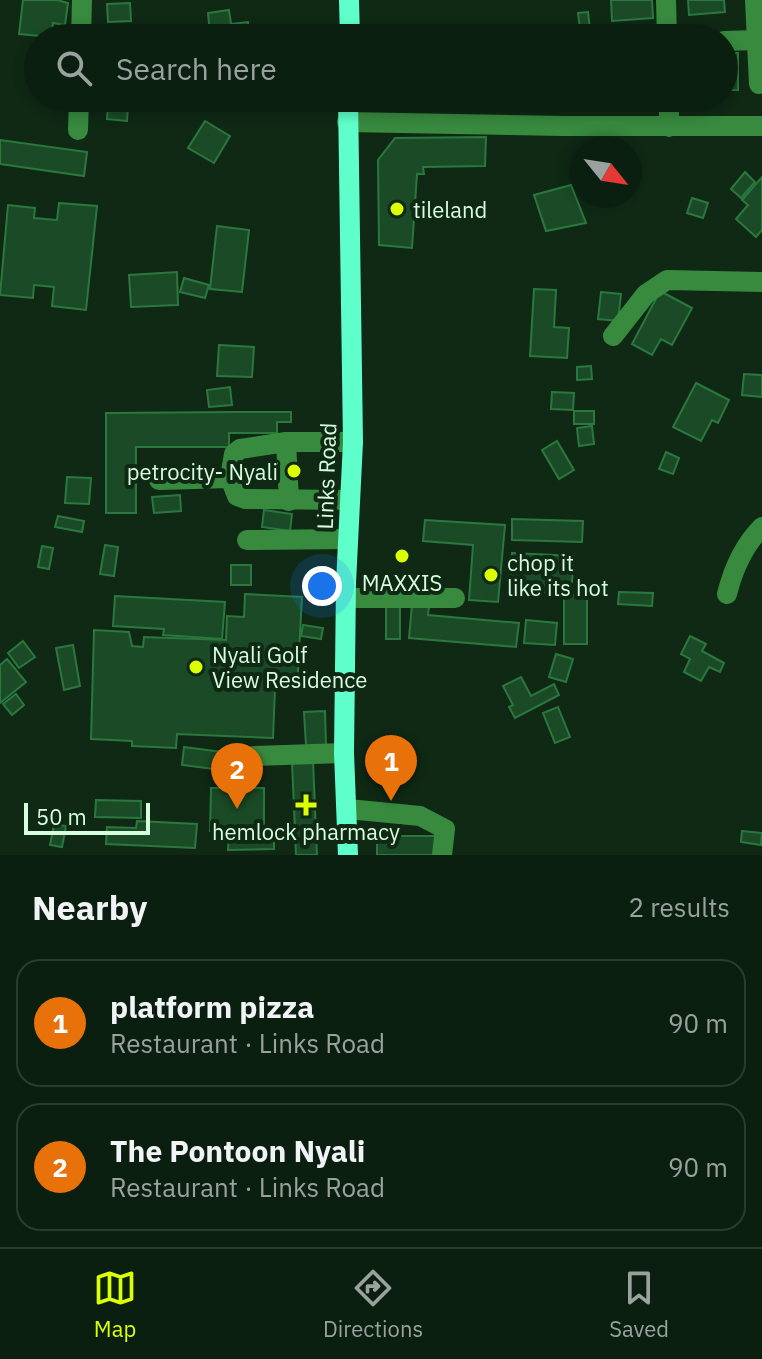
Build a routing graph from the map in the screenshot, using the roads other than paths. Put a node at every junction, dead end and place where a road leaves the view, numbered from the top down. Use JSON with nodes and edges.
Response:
{"nodes":[{"id":1,"x":82,"y":0,"type":"edge"},
{"id":2,"x":349,"y":0,"type":"edge"},
{"id":3,"x":666,"y":0,"type":"edge"},
{"id":4,"x":755,"y":0,"type":"edge"},
{"id":5,"x":81,"y":24,"type":"edge"},
{"id":6,"x":350,"y":24,"type":"edge"},
{"id":7,"x":667,"y":24,"type":"edge"},
{"id":8,"x":756,"y":40,"type":"junction"},
{"id":9,"x":738,"y":41,"type":"edge"},
{"id":10,"x":759,"y":84,"type":"dead end"},
{"id":11,"x":79,"y":112,"type":"edge"},
{"id":12,"x":347,"y":112,"type":"edge"},
{"id":13,"x":669,"y":112,"type":"edge"},
{"id":14,"x":347,"y":122,"type":"junction"},
{"id":15,"x":762,"y":126,"type":"edge"},
{"id":16,"x":669,"y":127,"type":"junction"},
{"id":17,"x":78,"y":130,"type":"dead end"},
{"id":18,"x":762,"y":282,"type":"edge"},
{"id":19,"x":613,"y":336,"type":"dead end"},
{"id":20,"x":286,"y":442,"type":"junction"},
{"id":21,"x":353,"y":442,"type":"junction"},
{"id":22,"x":230,"y":478,"type":"junction"},
{"id":23,"x":159,"y":480,"type":"dead end"},
{"id":24,"x":350,"y":500,"type":"junction"},
{"id":25,"x":289,"y":501,"type":"junction"},
{"id":26,"x":762,"y":527,"type":"edge"},
{"id":27,"x":348,"y":539,"type":"junction"},
{"id":28,"x":247,"y":540,"type":"dead end"},
{"id":29,"x":727,"y":594,"type":"dead end"},
{"id":30,"x":347,"y":598,"type":"junction"},
{"id":31,"x":455,"y":598,"type":"dead end"},
{"id":32,"x":344,"y":753,"type":"junction"},
{"id":33,"x":254,"y":756,"type":"dead end"},
{"id":34,"x":348,"y":809,"type":"junction"},
{"id":35,"x":348,"y":855,"type":"edge"},
{"id":36,"x":442,"y":855,"type":"edge"}],
"edges":[{"from":1,"to":5,"type":"street"},
{"from":2,"to":6,"type":"main road"},
{"from":3,"to":7,"type":"street"},
{"from":4,"to":8,"type":"street"},
{"from":8,"to":9,"type":"street"},
{"from":8,"to":10,"type":"street"},
{"from":11,"to":17,"type":"street"},
{"from":12,"to":14,"type":"main road","name":"Links Road"},
{"from":13,"to":16,"type":"street"},
{"from":14,"to":16,"type":"street"},
{"from":14,"to":21,"type":"main road","name":"Links Road"},
{"from":15,"to":16,"type":"street"},
{"from":18,"to":19,"type":"street"},
{"from":20,"to":21,"type":"street"},
{"from":20,"to":22,"type":"street"},
{"from":20,"to":25,"type":"street"},
{"from":21,"to":24,"type":"main road","name":"Links Road"},
{"from":22,"to":23,"type":"street"},
{"from":22,"to":25,"type":"street"},
{"from":24,"to":25,"type":"street"},
{"from":24,"to":27,"type":"main road","name":"Links Road"},
{"from":26,"to":29,"type":"street"},
{"from":27,"to":28,"type":"street"},
{"from":27,"to":30,"type":"main road","name":"Links Road"},
{"from":30,"to":31,"type":"street"},
{"from":30,"to":32,"type":"main road","name":"Links Road"},
{"from":32,"to":33,"type":"street"},
{"from":32,"to":34,"type":"main road","name":"Links Road"},
{"from":34,"to":35,"type":"main road","name":"Links Road"},
{"from":34,"to":36,"type":"street"}]}
